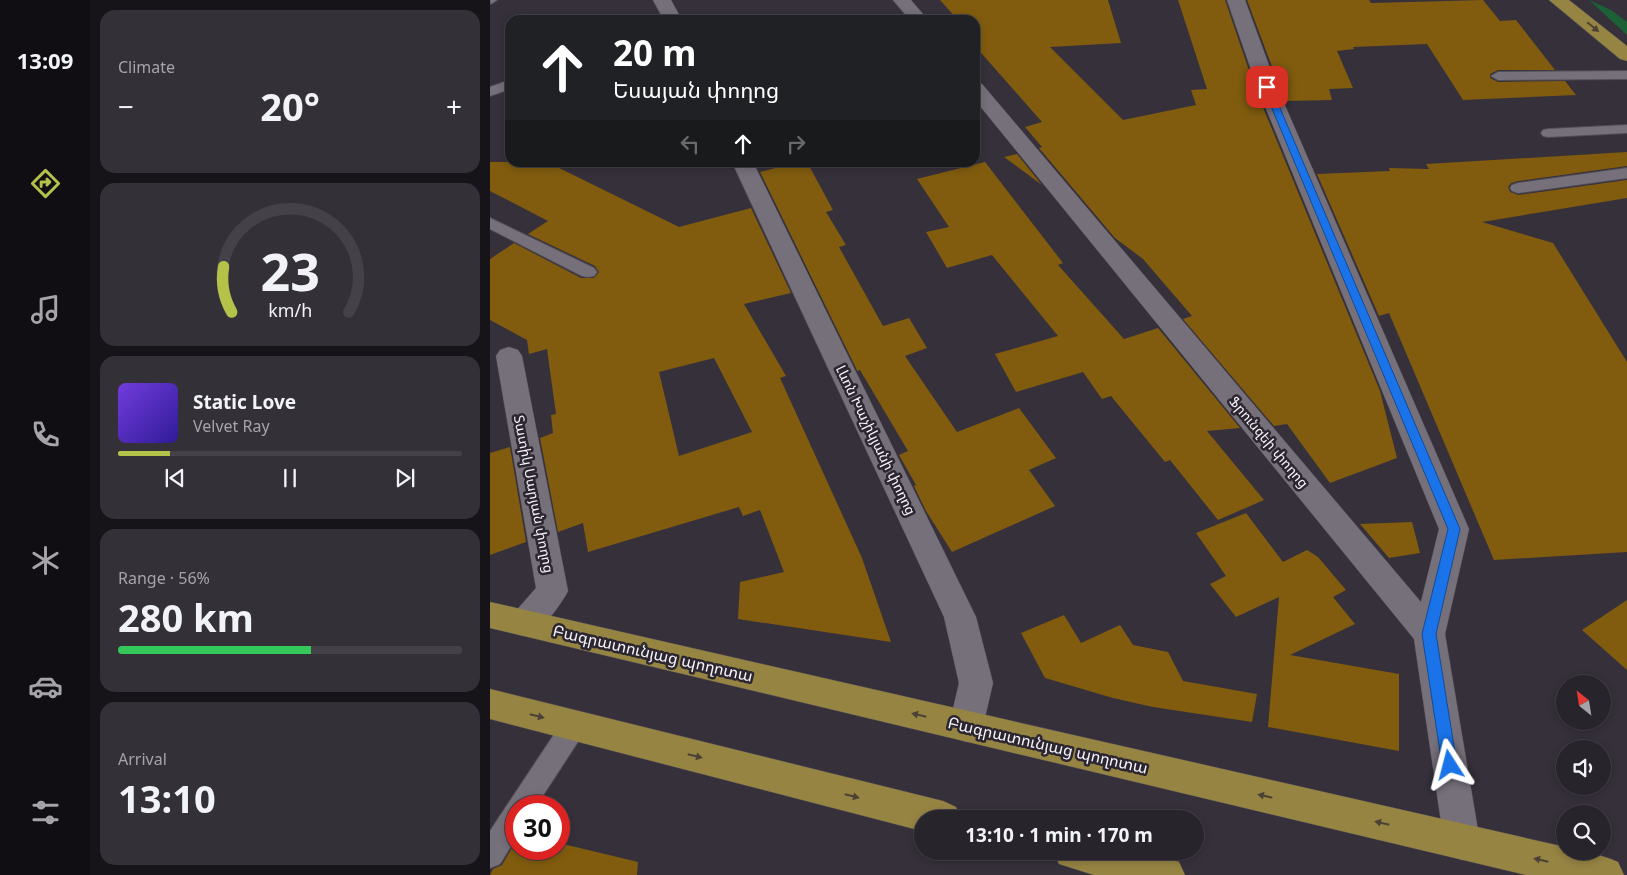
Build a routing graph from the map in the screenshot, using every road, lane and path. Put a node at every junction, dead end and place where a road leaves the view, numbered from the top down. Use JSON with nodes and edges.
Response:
{"nodes":[{"id":1,"x":662,"y":0,"type":"edge"},
{"id":2,"x":902,"y":0,"type":"edge"},
{"id":3,"x":1236,"y":0,"type":"edge"},
{"id":4,"x":1558,"y":0,"type":"edge"},
{"id":5,"x":670,"y":15,"type":"edge"},
{"id":6,"x":915,"y":15,"type":"edge"},
{"id":7,"x":1627,"y":55,"type":"edge"},
{"id":8,"x":1627,"y":75,"type":"edge"},
{"id":9,"x":1498,"y":76,"type":"dead end"},
{"id":10,"x":505,"y":86,"type":"edge"},
{"id":11,"x":490,"y":92,"type":"edge"},
{"id":12,"x":980,"y":94,"type":"edge"},
{"id":13,"x":1627,"y":129,"type":"edge"},
{"id":14,"x":1548,"y":133,"type":"dead end"},
{"id":15,"x":744,"y":167,"type":"edge"},
{"id":16,"x":1627,"y":173,"type":"edge"},
{"id":17,"x":1518,"y":188,"type":"dead end"},
{"id":18,"x":490,"y":223,"type":"edge"},
{"id":19,"x":588,"y":272,"type":"dead end"},
{"id":20,"x":509,"y":356,"type":"dead end"},
{"id":21,"x":490,"y":615,"type":"edge"},
{"id":22,"x":525,"y":624,"type":"junction"},
{"id":23,"x":1429,"y":634,"type":"junction"},
{"id":24,"x":490,"y":704,"type":"edge"},
{"id":25,"x":574,"y":726,"type":"junction"},
{"id":26,"x":966,"y":726,"type":"junction"},
{"id":27,"x":528,"y":795,"type":"edge"},
{"id":28,"x":914,"y":812,"type":"edge"},
{"id":29,"x":505,"y":831,"type":"edge"},
{"id":30,"x":1462,"y":842,"type":"junction"},
{"id":31,"x":490,"y":855,"type":"edge"},
{"id":32,"x":1107,"y":860,"type":"edge"},
{"id":33,"x":1166,"y":875,"type":"edge"},
{"id":34,"x":1605,"y":875,"type":"edge"}],
"edges":[{"from":1,"to":5,"type":"street"},
{"from":2,"to":6,"type":"street"},
{"from":3,"to":23,"type":"street"},
{"from":4,"to":7,"type":"main road","one_way":true},
{"from":8,"to":9,"type":"lane"},
{"from":10,"to":11,"type":"lane"},
{"from":12,"to":23,"type":"street","name":"Ֆրունզեի փողոց"},
{"from":13,"to":14,"type":"lane"},
{"from":15,"to":26,"type":"street","name":"Լևոն Խաչիկյանի փողոց"},
{"from":16,"to":17,"type":"lane"},
{"from":18,"to":19,"type":"lane"},
{"from":20,"to":22,"type":"street","name":"Տատիկ Սարյան փողոց"},
{"from":21,"to":22,"type":"main road","name":"Բագրատունյաց պողոտա"},
{"from":26,"to":22,"type":"main road","name":"Բագրատունյաց պողոտա","one_way":true},
{"from":23,"to":30,"type":"street"},
{"from":24,"to":25,"type":"main road","one_way":true},
{"from":25,"to":27,"type":"lane"},
{"from":25,"to":28,"type":"main road","one_way":true},
{"from":30,"to":26,"type":"main road","name":"Բագրատունյաց պողոտա","one_way":true},
{"from":29,"to":31,"type":"lane"},
{"from":34,"to":30,"type":"main road","name":"Բագրատունյաց պողոտա","one_way":true},
{"from":32,"to":33,"type":"main road"}]}
